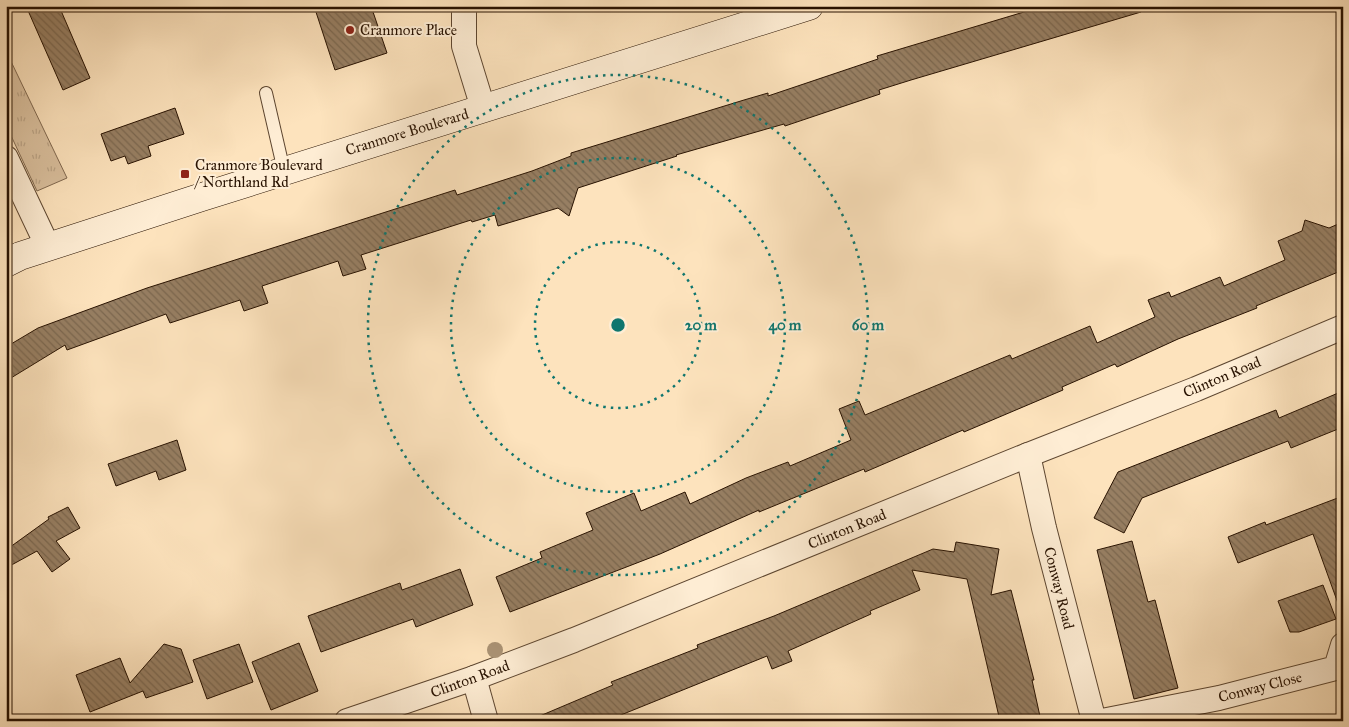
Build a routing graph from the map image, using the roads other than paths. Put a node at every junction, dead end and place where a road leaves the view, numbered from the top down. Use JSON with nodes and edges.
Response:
{"nodes":[{"id":1,"x":464,"y":6,"type":"edge"},
{"id":2,"x":809,"y":6,"type":"edge"},
{"id":3,"x":266,"y":93,"type":"dead end"},
{"id":4,"x":483,"y":108,"type":"junction"},
{"id":5,"x":6,"y":158,"type":"edge"},
{"id":6,"x":284,"y":171,"type":"junction"},
{"id":7,"x":48,"y":247,"type":"junction"},
{"id":8,"x":6,"y":263,"type":"edge"},
{"id":9,"x":1343,"y":327,"type":"edge"},
{"id":10,"x":1028,"y":455,"type":"junction"},
{"id":11,"x":1343,"y":644,"type":"edge"},
{"id":12,"x":474,"y":678,"type":"junction"},
{"id":13,"x":347,"y":721,"type":"edge"},
{"id":14,"x":486,"y":721,"type":"edge"},
{"id":15,"x":1094,"y":721,"type":"edge"},
{"id":16,"x":1102,"y":721,"type":"edge"}],
"edges":[{"from":1,"to":4,"type":"street"},
{"from":2,"to":4,"type":"street","name":"Cranmore Boulevard"},
{"from":3,"to":6,"type":"lane"},
{"from":4,"to":6,"type":"street","name":"Cranmore Boulevard"},
{"from":5,"to":7,"type":"street"},
{"from":6,"to":7,"type":"street","name":"Cranmore Boulevard"},
{"from":7,"to":8,"type":"street","name":"Cranmore Boulevard"},
{"from":9,"to":10,"type":"street","name":"Clinton Road"},
{"from":10,"to":12,"type":"street","name":"Clinton Road"},
{"from":10,"to":15,"type":"street","name":"Conway Road"},
{"from":11,"to":16,"type":"street","name":"Conway Close"},
{"from":12,"to":13,"type":"street","name":"Clinton Road"},
{"from":12,"to":14,"type":"street"}]}
